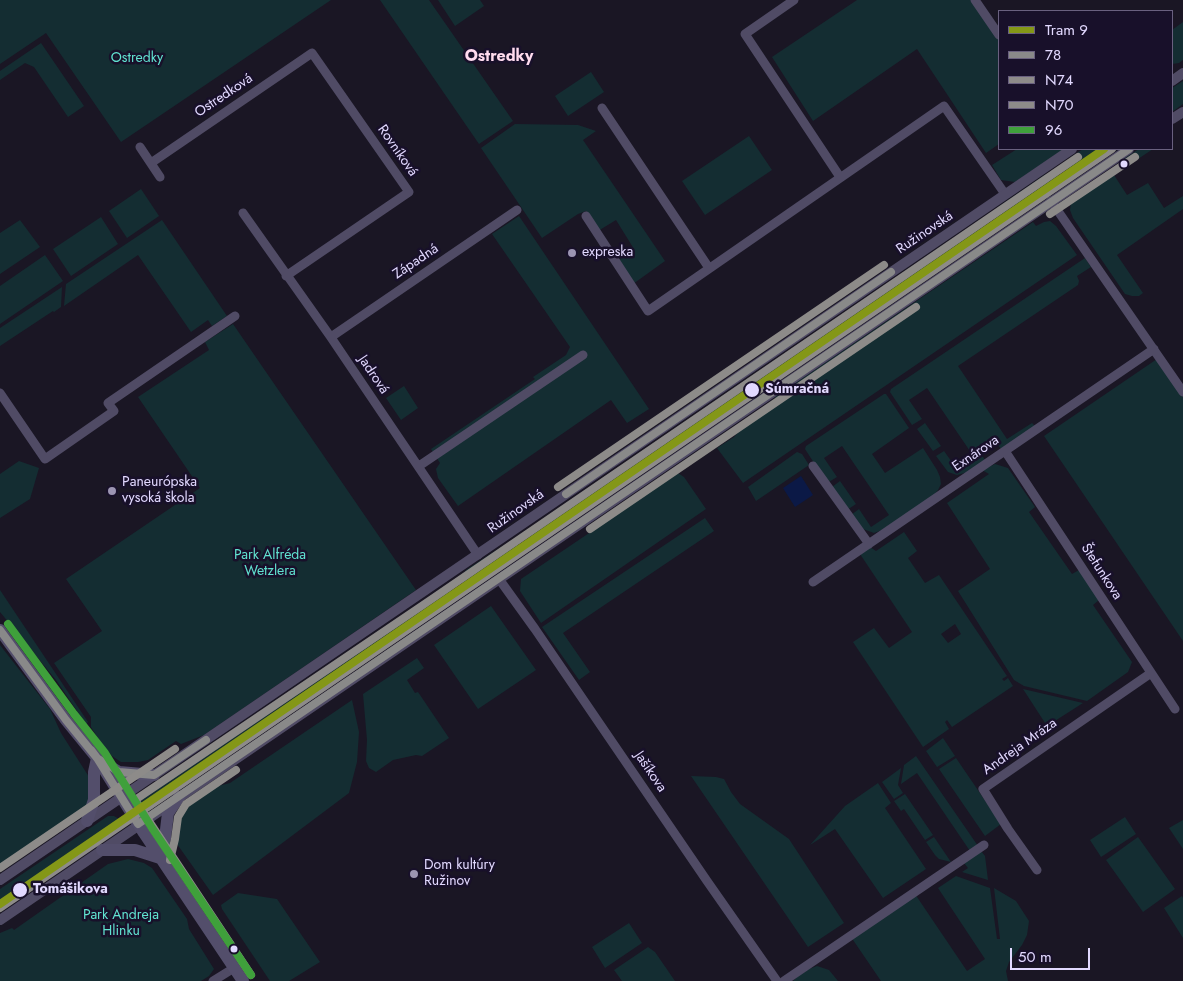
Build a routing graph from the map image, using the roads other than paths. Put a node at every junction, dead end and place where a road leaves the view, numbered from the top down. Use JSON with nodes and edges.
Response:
{"nodes":[{"id":1,"x":794,"y":0,"type":"edge"},
{"id":2,"x":975,"y":0,"type":"edge"},
{"id":3,"x":998,"y":34,"type":"edge"},
{"id":4,"x":312,"y":53,"type":"joint"},
{"id":5,"x":602,"y":108,"type":"dead end"},
{"id":6,"x":140,"y":147,"type":"dead end"},
{"id":7,"x":1071,"y":150,"type":"edge"},
{"id":8,"x":1127,"y":150,"type":"edge"},
{"id":9,"x":151,"y":163,"type":"junction"},
{"id":10,"x":160,"y":177,"type":"dead end"},
{"id":11,"x":840,"y":177,"type":"junction"},
{"id":12,"x":1005,"y":194,"type":"junction"},
{"id":13,"x":1051,"y":201,"type":"junction"},
{"id":14,"x":517,"y":210,"type":"dead end"},
{"id":15,"x":243,"y":213,"type":"dead end"},
{"id":16,"x":586,"y":216,"type":"dead end"},
{"id":17,"x":710,"y":268,"type":"junction"},
{"id":18,"x":286,"y":276,"type":"junction"},
{"id":19,"x":235,"y":316,"type":"dead end"},
{"id":20,"x":331,"y":338,"type":"junction"},
{"id":21,"x":1154,"y":349,"type":"junction"},
{"id":22,"x":583,"y":355,"type":"dead end"},
{"id":23,"x":1183,"y":392,"type":"edge"},
{"id":24,"x":0,"y":393,"type":"edge"},
{"id":25,"x":1005,"y":451,"type":"junction"},
{"id":26,"x":419,"y":466,"type":"junction"},
{"id":27,"x":813,"y":466,"type":"dead end"},
{"id":28,"x":869,"y":544,"type":"junction"},
{"id":29,"x":478,"y":555,"type":"junction"},
{"id":30,"x":499,"y":578,"type":"junction"},
{"id":31,"x":813,"y":582,"type":"dead end"},
{"id":32,"x":0,"y":630,"type":"edge"},
{"id":33,"x":1151,"y":673,"type":"junction"},
{"id":34,"x":1175,"y":708,"type":"dead end"},
{"id":35,"x":97,"y":758,"type":"junction"},
{"id":36,"x":154,"y":775,"type":"junction"},
{"id":37,"x":121,"y":797,"type":"junction"},
{"id":38,"x":179,"y":797,"type":"junction"},
{"id":39,"x":87,"y":821,"type":"junction"},
{"id":40,"x":138,"y":824,"type":"junction"},
{"id":41,"x":984,"y":845,"type":"dead end"},
{"id":42,"x":102,"y":850,"type":"junction"},
{"id":43,"x":160,"y":858,"type":"junction"},
{"id":44,"x":1037,"y":870,"type":"dead end"},
{"id":45,"x":0,"y":880,"type":"edge"},
{"id":46,"x":0,"y":920,"type":"edge"},
{"id":47,"x":234,"y":968,"type":"junction"},
{"id":48,"x":213,"y":981,"type":"edge"},
{"id":49,"x":243,"y":981,"type":"edge"},
{"id":50,"x":777,"y":981,"type":"edge"},
{"id":51,"x":784,"y":981,"type":"edge"}],
"edges":[{"from":1,"to":11,"type":"street"},
{"from":2,"to":3,"type":"street"},
{"from":4,"to":9,"type":"street","name":"Ostredková"},
{"from":4,"to":18,"type":"street","name":"Rovníková"},
{"from":5,"to":17,"type":"street"},
{"from":6,"to":9,"type":"street"},
{"from":7,"to":12,"type":"street","name":"Ružinovská"},
{"from":8,"to":13,"type":"street"},
{"from":9,"to":10,"type":"street"},
{"from":11,"to":12,"type":"street"},
{"from":11,"to":17,"type":"street"},
{"from":12,"to":29,"type":"street","name":"Ružinovská"},
{"from":13,"to":21,"type":"street"},
{"from":13,"to":30,"type":"street"},
{"from":14,"to":20,"type":"street","name":"Západná"},
{"from":15,"to":18,"type":"street","name":"Jadrová"},
{"from":16,"to":17,"type":"street"},
{"from":18,"to":20,"type":"street","name":"Jadrová"},
{"from":19,"to":24,"type":"street"},
{"from":20,"to":26,"type":"street","name":"Jadrová"},
{"from":21,"to":23,"type":"street"},
{"from":21,"to":25,"type":"street","name":"Exnárova"},
{"from":22,"to":26,"type":"street"},
{"from":25,"to":28,"type":"street","name":"Exnárova"},
{"from":25,"to":33,"type":"street","name":"Štefunkova"},
{"from":26,"to":29,"type":"street","name":"Jadrová"},
{"from":27,"to":28,"type":"street"},
{"from":28,"to":31,"type":"street","name":"Exnárova"},
{"from":29,"to":36,"type":"street","name":"Ružinovská"},
{"from":30,"to":38,"type":"street"},
{"from":30,"to":50,"type":"street","name":"Jašíkova"},
{"from":32,"to":35,"type":"main road"},
{"from":33,"to":34,"type":"street","name":"Štefunkova"},
{"from":33,"to":44,"type":"street","name":"Andreja Mráza"},
{"from":35,"to":36,"type":"main road"},
{"from":35,"to":37,"type":"main road"},
{"from":35,"to":39,"type":"main road"},
{"from":36,"to":37,"type":"street","name":"Ružinovská"},
{"from":37,"to":39,"type":"street","name":"Ružinovská"},
{"from":37,"to":40,"type":"main road"},
{"from":38,"to":40,"type":"street"},
{"from":38,"to":43,"type":"main road"},
{"from":39,"to":45,"type":"street","name":"Ružinovská"},
{"from":40,"to":42,"type":"street"},
{"from":40,"to":43,"type":"main road"},
{"from":41,"to":51,"type":"street"},
{"from":42,"to":43,"type":"main road"},
{"from":42,"to":46,"type":"street"},
{"from":43,"to":47,"type":"main road"},
{"from":47,"to":48,"type":"street"},
{"from":47,"to":49,"type":"main road"}]}
